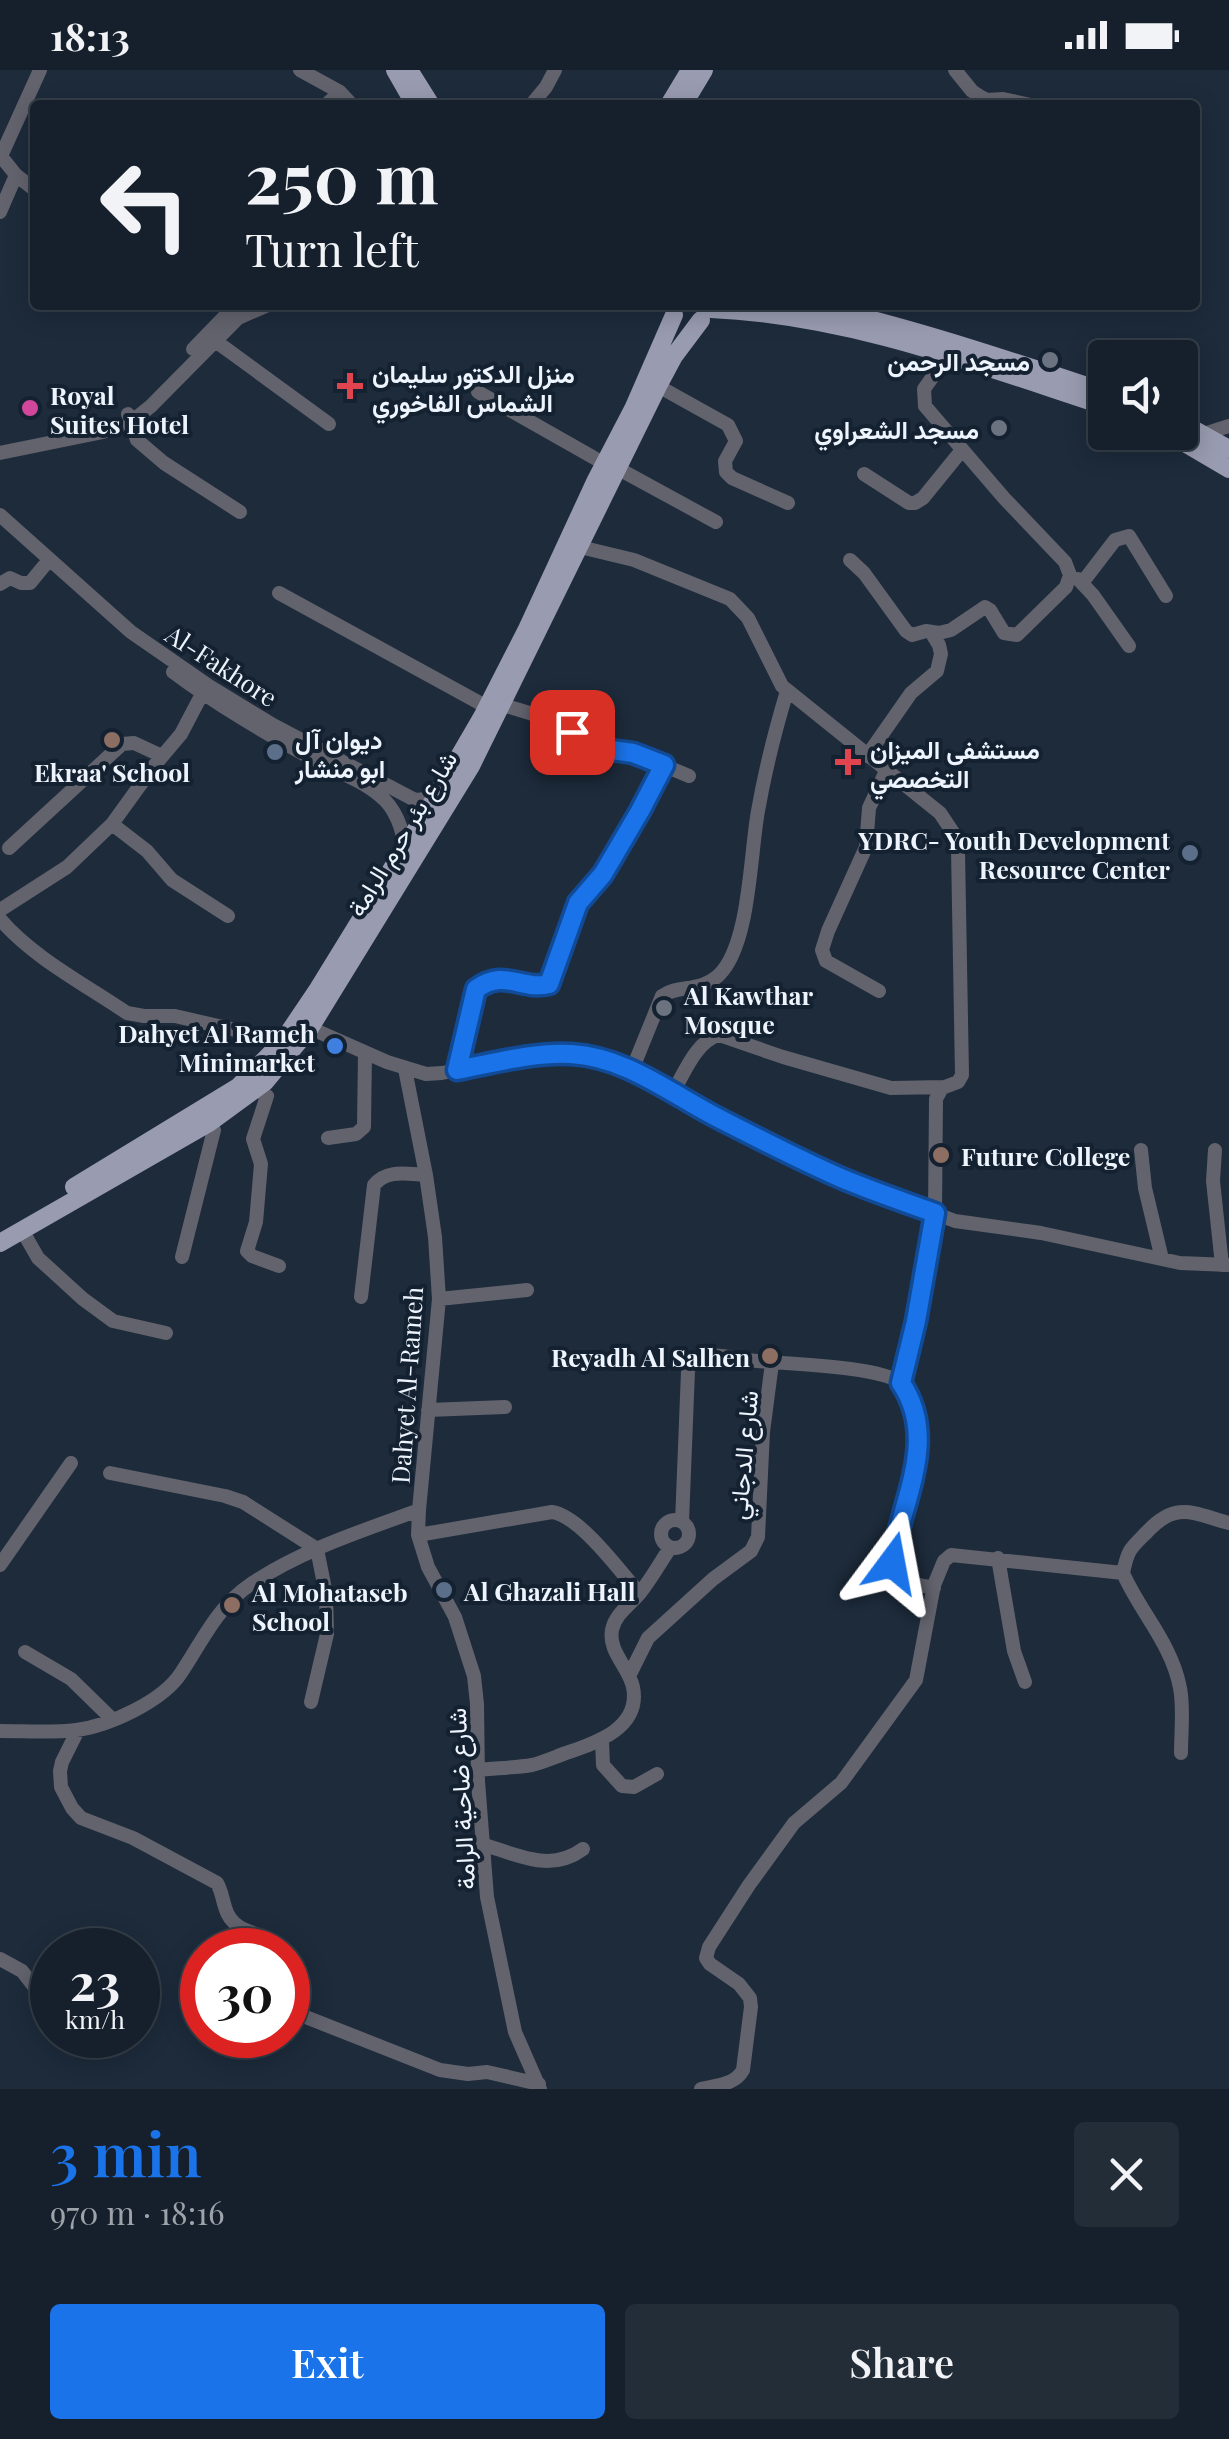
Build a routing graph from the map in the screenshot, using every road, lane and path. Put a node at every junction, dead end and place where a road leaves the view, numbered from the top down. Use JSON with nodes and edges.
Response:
{"nodes":[{"id":1,"x":40,"y":70,"type":"edge"},
{"id":2,"x":300,"y":70,"type":"edge"},
{"id":3,"x":395,"y":70,"type":"edge"},
{"id":4,"x":409,"y":70,"type":"edge"},
{"id":5,"x":555,"y":70,"type":"edge"},
{"id":6,"x":690,"y":70,"type":"edge"},
{"id":7,"x":704,"y":70,"type":"edge"},
{"id":8,"x":955,"y":70,"type":"edge"},
{"id":9,"x":340,"y":92,"type":"junction"},
{"id":10,"x":331,"y":100,"type":"edge"},
{"id":11,"x":347,"y":100,"type":"edge"},
{"id":12,"x":412,"y":100,"type":"edge"},
{"id":13,"x":428,"y":100,"type":"edge"},
{"id":14,"x":535,"y":100,"type":"edge"},
{"id":15,"x":672,"y":100,"type":"edge"},
{"id":16,"x":687,"y":100,"type":"edge"},
{"id":17,"x":988,"y":100,"type":"edge"},
{"id":18,"x":1,"y":155,"type":"edge"},
{"id":19,"x":16,"y":175,"type":"junction"},
{"id":20,"x":30,"y":186,"type":"edge"},
{"id":21,"x":0,"y":212,"type":"edge"},
{"id":22,"x":231,"y":310,"type":"edge"},
{"id":23,"x":671,"y":310,"type":"edge"},
{"id":24,"x":836,"y":310,"type":"edge"},
{"id":25,"x":708,"y":312,"type":"edge"},
{"id":26,"x":214,"y":340,"type":"junction"},
{"id":27,"x":948,"y":355,"type":"junction"},
{"id":28,"x":658,"y":386,"type":"junction"},
{"id":29,"x":1088,"y":387,"type":"edge"},
{"id":30,"x":478,"y":392,"type":"dead end"},
{"id":31,"x":1088,"y":400,"type":"edge"},
{"id":32,"x":130,"y":418,"type":"junction"},
{"id":33,"x":329,"y":424,"type":"dead end"},
{"id":34,"x":1229,"y":426,"type":"edge"},
{"id":35,"x":1198,"y":431,"type":"edge"},
{"id":36,"x":1204,"y":434,"type":"junction"},
{"id":37,"x":0,"y":445,"type":"edge"},
{"id":38,"x":1229,"y":449,"type":"edge"},
{"id":39,"x":962,"y":450,"type":"junction"},
{"id":40,"x":1197,"y":450,"type":"edge"},
{"id":41,"x":0,"y":453,"type":"edge"},
{"id":42,"x":610,"y":466,"type":"junction"},
{"id":43,"x":1229,"y":469,"type":"edge"},
{"id":44,"x":864,"y":474,"type":"dead end"},
{"id":45,"x":788,"y":503,"type":"dead end"},
{"id":46,"x":240,"y":512,"type":"dead end"},
{"id":47,"x":0,"y":515,"type":"edge"},
{"id":48,"x":716,"y":522,"type":"dead end"},
{"id":49,"x":0,"y":528,"type":"edge"},
{"id":50,"x":580,"y":546,"type":"junction"},
{"id":51,"x":850,"y":560,"type":"dead end"},
{"id":52,"x":44,"y":566,"type":"junction"},
{"id":53,"x":1076,"y":577,"type":"junction"},
{"id":54,"x":0,"y":584,"type":"edge"},
{"id":55,"x":279,"y":593,"type":"dead end"},
{"id":56,"x":1166,"y":596,"type":"dead end"},
{"id":57,"x":931,"y":632,"type":"junction"},
{"id":58,"x":1130,"y":646,"type":"dead end"},
{"id":59,"x":786,"y":691,"type":"junction"},
{"id":60,"x":202,"y":694,"type":"junction"},
{"id":61,"x":495,"y":706,"type":"junction"},
{"id":62,"x":162,"y":756,"type":"junction"},
{"id":63,"x":867,"y":756,"type":"junction"},
{"id":64,"x":664,"y":765,"type":"junction"},
{"id":65,"x":886,"y":771,"type":"junction"},
{"id":66,"x":689,"y":776,"type":"dead end"},
{"id":67,"x":377,"y":793,"type":"junction"},
{"id":68,"x":428,"y":813,"type":"junction"},
{"id":69,"x":112,"y":824,"type":"junction"},
{"id":70,"x":9,"y":848,"type":"dead end"},
{"id":71,"x":404,"y":849,"type":"junction"},
{"id":72,"x":0,"y":910,"type":"edge"},
{"id":73,"x":228,"y":916,"type":"dead end"},
{"id":74,"x":0,"y":918,"type":"edge"},
{"id":75,"x":879,"y":991,"type":"dead end"},
{"id":76,"x":310,"y":1028,"type":"junction"},
{"id":77,"x":283,"y":1041,"type":"junction"},
{"id":78,"x":365,"y":1053,"type":"junction"},
{"id":79,"x":406,"y":1069,"type":"junction"},
{"id":80,"x":457,"y":1070,"type":"junction"},
{"id":81,"x":632,"y":1070,"type":"junction"},
{"id":82,"x":944,"y":1086,"type":"junction"},
{"id":83,"x":255,"y":1088,"type":"junction"},
{"id":84,"x":672,"y":1092,"type":"junction"},
{"id":85,"x":209,"y":1123,"type":"junction"},
{"id":86,"x":328,"y":1138,"type":"dead end"},
{"id":87,"x":1142,"y":1150,"type":"dead end"},
{"id":88,"x":1215,"y":1150,"type":"dead end"},
{"id":89,"x":426,"y":1174,"type":"junction"},
{"id":90,"x":935,"y":1213,"type":"junction"},
{"id":91,"x":0,"y":1230,"type":"edge"},
{"id":92,"x":22,"y":1230,"type":"junction"},
{"id":93,"x":0,"y":1243,"type":"edge"},
{"id":94,"x":182,"y":1257,"type":"dead end"},
{"id":95,"x":1162,"y":1260,"type":"junction"},
{"id":96,"x":1226,"y":1265,"type":"edge"},
{"id":97,"x":279,"y":1266,"type":"dead end"},
{"id":98,"x":527,"y":1290,"type":"dead end"},
{"id":99,"x":360,"y":1297,"type":"dead end"},
{"id":100,"x":439,"y":1299,"type":"junction"},
{"id":101,"x":166,"y":1333,"type":"dead end"},
{"id":102,"x":772,"y":1363,"type":"junction"},
{"id":103,"x":901,"y":1383,"type":"junction"},
{"id":104,"x":505,"y":1407,"type":"dead end"},
{"id":105,"x":428,"y":1410,"type":"junction"},
{"id":106,"x":71,"y":1463,"type":"dead end"},
{"id":107,"x":110,"y":1473,"type":"dead end"},
{"id":108,"x":419,"y":1510,"type":"junction"},
{"id":109,"x":1229,"y":1524,"type":"edge"},
{"id":110,"x":418,"y":1534,"type":"junction"},
{"id":111,"x":318,"y":1549,"type":"junction"},
{"id":112,"x":998,"y":1558,"type":"junction"},
{"id":113,"x":0,"y":1566,"type":"edge"},
{"id":114,"x":1122,"y":1573,"type":"junction"},
{"id":115,"x":934,"y":1588,"type":"junction"},
{"id":116,"x":639,"y":1593,"type":"junction"},
{"id":117,"x":25,"y":1652,"type":"dead end"},
{"id":118,"x":629,"y":1676,"type":"junction"},
{"id":119,"x":1026,"y":1682,"type":"dead end"},
{"id":120,"x":311,"y":1702,"type":"dead end"},
{"id":121,"x":112,"y":1719,"type":"junction"},
{"id":122,"x":78,"y":1730,"type":"junction"},
{"id":123,"x":0,"y":1731,"type":"edge"},
{"id":124,"x":602,"y":1740,"type":"junction"},
{"id":125,"x":1182,"y":1752,"type":"dead end"},
{"id":126,"x":477,"y":1770,"type":"junction"},
{"id":127,"x":657,"y":1774,"type":"dead end"},
{"id":128,"x":484,"y":1845,"type":"junction"},
{"id":129,"x":583,"y":1850,"type":"dead end"},
{"id":130,"x":238,"y":1928,"type":"edge"},
{"id":131,"x":0,"y":1959,"type":"edge"},
{"id":132,"x":30,"y":1982,"type":"edge"},
{"id":133,"x":310,"y":2019,"type":"edge"},
{"id":134,"x":540,"y":2086,"type":"edge"},
{"id":135,"x":701,"y":2089,"type":"edge"}],
"edges":[{"from":1,"to":18,"type":"street"},
{"from":2,"to":9,"type":"street"},
{"from":3,"to":12,"type":"main road"},
{"from":4,"to":13,"type":"main road"},
{"from":5,"to":14,"type":"street"},
{"from":6,"to":15,"type":"main road"},
{"from":7,"to":16,"type":"main road"},
{"from":8,"to":17,"type":"street"},
{"from":9,"to":10,"type":"street"},
{"from":9,"to":11,"type":"street"},
{"from":18,"to":19,"type":"street"},
{"from":19,"to":20,"type":"street"},
{"from":19,"to":21,"type":"street"},
{"from":22,"to":26,"type":"street"},
{"from":22,"to":32,"type":"street"},
{"from":23,"to":25,"type":"main road"},
{"from":23,"to":42,"type":"main road","name":"شارع بئر حرم الرامة"},
{"from":24,"to":29,"type":"main road"},
{"from":25,"to":27,"type":"main road"},
{"from":25,"to":28,"type":"main road","name":"شارع بئر حرم الرامة"},
{"from":26,"to":32,"type":"street"},
{"from":26,"to":33,"type":"street"},
{"from":27,"to":31,"type":"main road"},
{"from":27,"to":39,"type":"street"},
{"from":28,"to":42,"type":"main road","name":"شارع بئر حرم الرامة"},
{"from":28,"to":45,"type":"street"},
{"from":30,"to":42,"type":"street"},
{"from":32,"to":37,"type":"street"},
{"from":32,"to":41,"type":"street"},
{"from":32,"to":46,"type":"street"},
{"from":34,"to":36,"type":"street"},
{"from":35,"to":36,"type":"main road"},
{"from":36,"to":38,"type":"main road"},
{"from":39,"to":44,"type":"street"},
{"from":39,"to":53,"type":"street"},
{"from":40,"to":43,"type":"main road"},
{"from":42,"to":48,"type":"street"},
{"from":42,"to":50,"type":"main road","name":"شارع بئر حرم الرامة"},
{"from":42,"to":61,"type":"main road","name":"شارع بئر حرم الرامة"},
{"from":47,"to":68,"type":"street","name":"Al-Fakhore"},
{"from":49,"to":52,"type":"street","name":"Al-Fakhore"},
{"from":50,"to":59,"type":"street"},
{"from":50,"to":61,"type":"main road","name":"شارع بئر حرم الرامة"},
{"from":51,"to":57,"type":"street"},
{"from":52,"to":54,"type":"street"},
{"from":52,"to":60,"type":"street","name":"Al-Fakhore"},
{"from":53,"to":56,"type":"street"},
{"from":53,"to":57,"type":"street"},
{"from":53,"to":58,"type":"street"},
{"from":55,"to":61,"type":"street"},
{"from":57,"to":63,"type":"street"},
{"from":59,"to":63,"type":"street"},
{"from":59,"to":81,"type":"street"},
{"from":60,"to":62,"type":"street"},
{"from":60,"to":67,"type":"street","name":"Al-Fakhore"},
{"from":61,"to":64,"type":"street"},
{"from":61,"to":68,"type":"main road","name":"شارع بئر حرم الرامة"},
{"from":61,"to":68,"type":"main road","name":"شارع بئر حرم الرامة"},
{"from":62,"to":69,"type":"street"},
{"from":62,"to":70,"type":"street"},
{"from":63,"to":65,"type":"street"},
{"from":64,"to":66,"type":"street"},
{"from":64,"to":80,"type":"street"},
{"from":65,"to":75,"type":"street"},
{"from":65,"to":82,"type":"street"},
{"from":67,"to":68,"type":"street"},
{"from":67,"to":71,"type":"street","name":"Al-Fakhore"},
{"from":68,"to":71,"type":"main road","name":"شارع بئر حرم الرامة"},
{"from":68,"to":76,"type":"main road","name":"شارع بئر حرم الرامة"},
{"from":69,"to":72,"type":"street"},
{"from":69,"to":73,"type":"street"},
{"from":71,"to":77,"type":"main road","name":"شارع بئر حرم الرامة"},
{"from":74,"to":77,"type":"street"},
{"from":76,"to":78,"type":"street"},
{"from":76,"to":83,"type":"main road","name":"شارع بئر حرم الرامة"},
{"from":77,"to":91,"type":"main road","name":"شارع بئر حرم الرامة"},
{"from":78,"to":79,"type":"street"},
{"from":78,"to":86,"type":"street"},
{"from":79,"to":80,"type":"street"},
{"from":79,"to":89,"type":"street","name":"Dahyet Al-Rameh"},
{"from":80,"to":81,"type":"street"},
{"from":81,"to":84,"type":"street"},
{"from":82,"to":84,"type":"street"},
{"from":82,"to":90,"type":"street"},
{"from":83,"to":85,"type":"main road","name":"شارع بئر حرم الرامة"},
{"from":83,"to":97,"type":"street"},
{"from":84,"to":90,"type":"street"},
{"from":85,"to":92,"type":"main road","name":"شارع بئر حرم الرامة"},
{"from":85,"to":94,"type":"street"},
{"from":87,"to":95,"type":"street"},
{"from":88,"to":96,"type":"street"},
{"from":89,"to":99,"type":"street"},
{"from":89,"to":100,"type":"street","name":"Dahyet Al-Rameh"},
{"from":90,"to":95,"type":"street"},
{"from":90,"to":103,"type":"street"},
{"from":92,"to":93,"type":"main road","name":"شارع بئر حرم الرامة"},
{"from":92,"to":101,"type":"street"},
{"from":95,"to":96,"type":"street"},
{"from":98,"to":100,"type":"street"},
{"from":100,"to":105,"type":"street","name":"Dahyet Al-Rameh"},
{"from":102,"to":103,"type":"street"},
{"from":102,"to":116,"type":"street"},
{"from":102,"to":118,"type":"street","name":"شارع الدجاني"},
{"from":103,"to":115,"type":"street"},
{"from":104,"to":105,"type":"street"},
{"from":105,"to":108,"type":"street","name":"Dahyet Al-Rameh"},
{"from":106,"to":113,"type":"street"},
{"from":107,"to":111,"type":"street"},
{"from":108,"to":110,"type":"street","name":"شارع ضاحية الرامة"},
{"from":108,"to":111,"type":"street","name":"Dahyet Al-Rameh"},
{"from":109,"to":114,"type":"street"},
{"from":110,"to":116,"type":"street"},
{"from":110,"to":126,"type":"street","name":"شارع ضاحية الرامة"},
{"from":111,"to":120,"type":"street"},
{"from":111,"to":121,"type":"street","name":"Dahyet Al-Rameh"},
{"from":112,"to":114,"type":"street"},
{"from":112,"to":115,"type":"street"},
{"from":112,"to":119,"type":"street"},
{"from":114,"to":125,"type":"street"},
{"from":115,"to":135,"type":"street"},
{"from":116,"to":118,"type":"street"},
{"from":117,"to":121,"type":"street"},
{"from":118,"to":124,"type":"street"},
{"from":121,"to":122,"type":"street","name":"Dahyet Al-Rameh"},
{"from":122,"to":123,"type":"street","name":"Dahyet Al-Rameh"},
{"from":122,"to":130,"type":"street"},
{"from":124,"to":126,"type":"street"},
{"from":124,"to":127,"type":"street"},
{"from":126,"to":128,"type":"street","name":"شارع ضاحية الرامة"},
{"from":128,"to":129,"type":"street"},
{"from":128,"to":134,"type":"street","name":"شارع ضاحية الرامة"},
{"from":131,"to":132,"type":"street"},
{"from":133,"to":134,"type":"street"}]}
